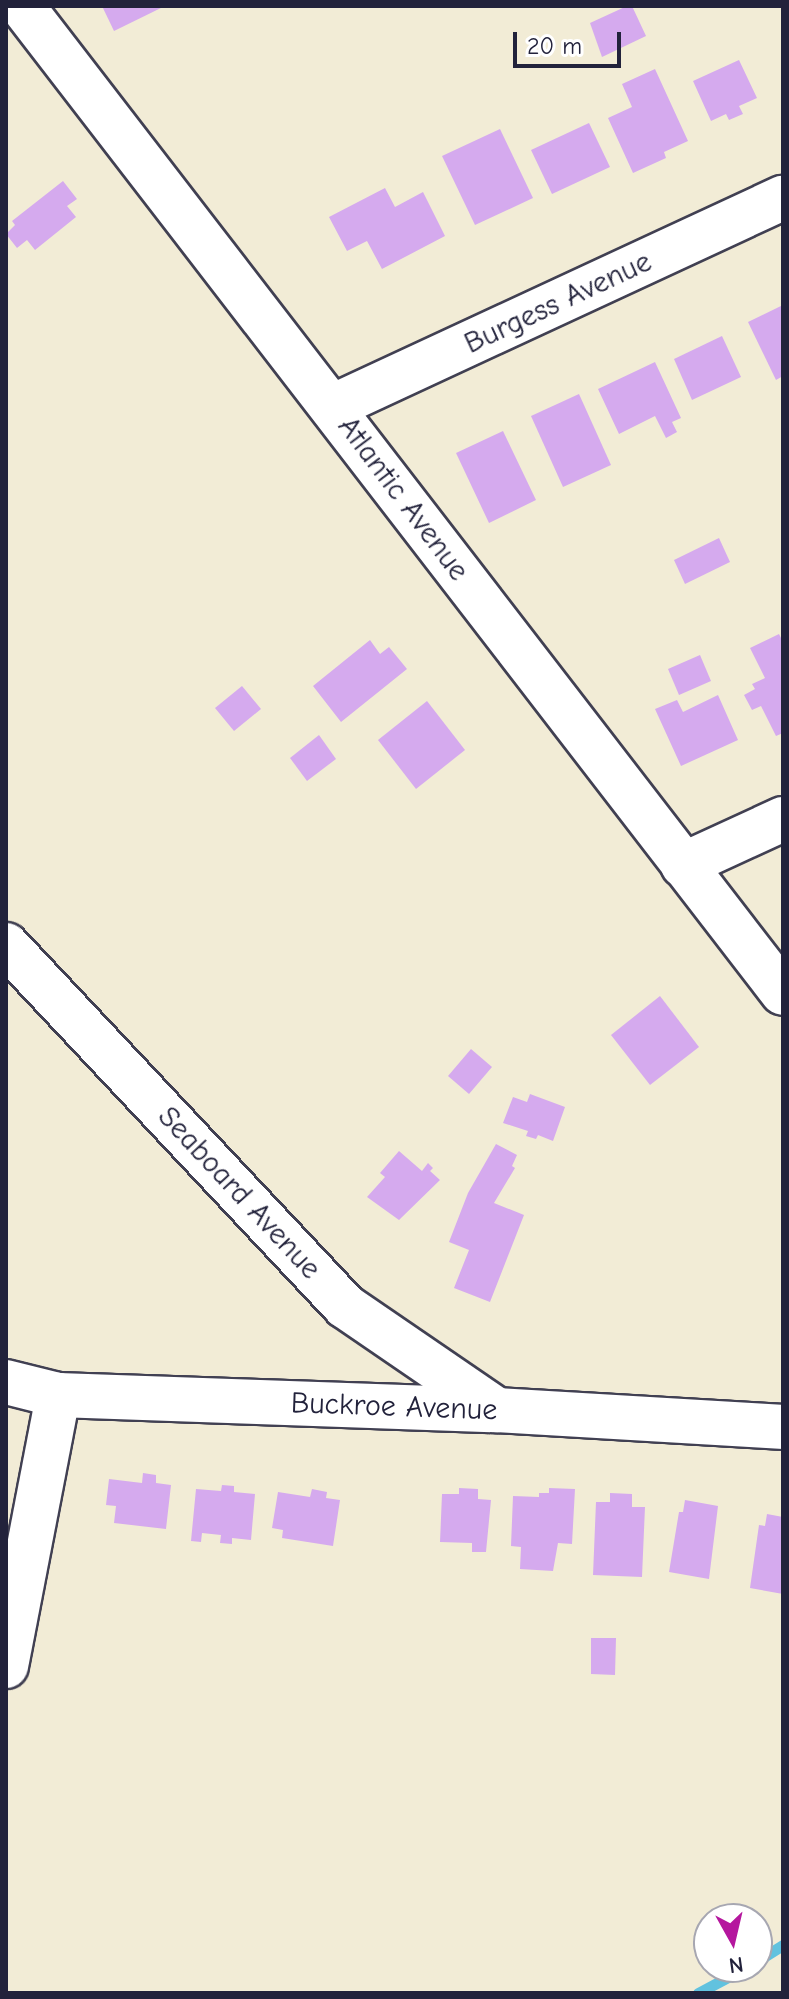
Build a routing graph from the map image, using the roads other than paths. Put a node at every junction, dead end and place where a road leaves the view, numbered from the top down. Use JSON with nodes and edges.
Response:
{"nodes":[{"id":1,"x":22,"y":6,"type":"edge"},
{"id":2,"x":783,"y":198,"type":"edge"},
{"id":3,"x":332,"y":407,"type":"junction"},
{"id":4,"x":783,"y":819,"type":"edge"},
{"id":5,"x":683,"y":865,"type":"junction"},
{"id":6,"x":6,"y":945,"type":"edge"},
{"id":7,"x":783,"y":993,"type":"edge"},
{"id":8,"x":6,"y":1382,"type":"edge"},
{"id":9,"x":58,"y":1395,"type":"junction"},
{"id":10,"x":497,"y":1410,"type":"junction"},
{"id":11,"x":783,"y":1427,"type":"edge"},
{"id":12,"x":6,"y":1666,"type":"edge"}],
"edges":[{"from":1,"to":3,"type":"street","name":"Atlantic Avenue"},
{"from":2,"to":3,"type":"street","name":"Burgess Avenue"},
{"from":3,"to":5,"type":"street","name":"Atlantic Avenue"},
{"from":4,"to":5,"type":"street"},
{"from":5,"to":7,"type":"street","name":"Atlantic Avenue"},
{"from":6,"to":10,"type":"street","name":"Seaboard Avenue"},
{"from":8,"to":9,"type":"street","name":"Buckroe Avenue"},
{"from":9,"to":10,"type":"street","name":"Buckroe Avenue"},
{"from":9,"to":12,"type":"street"},
{"from":10,"to":11,"type":"street","name":"Buckroe Avenue"}]}
